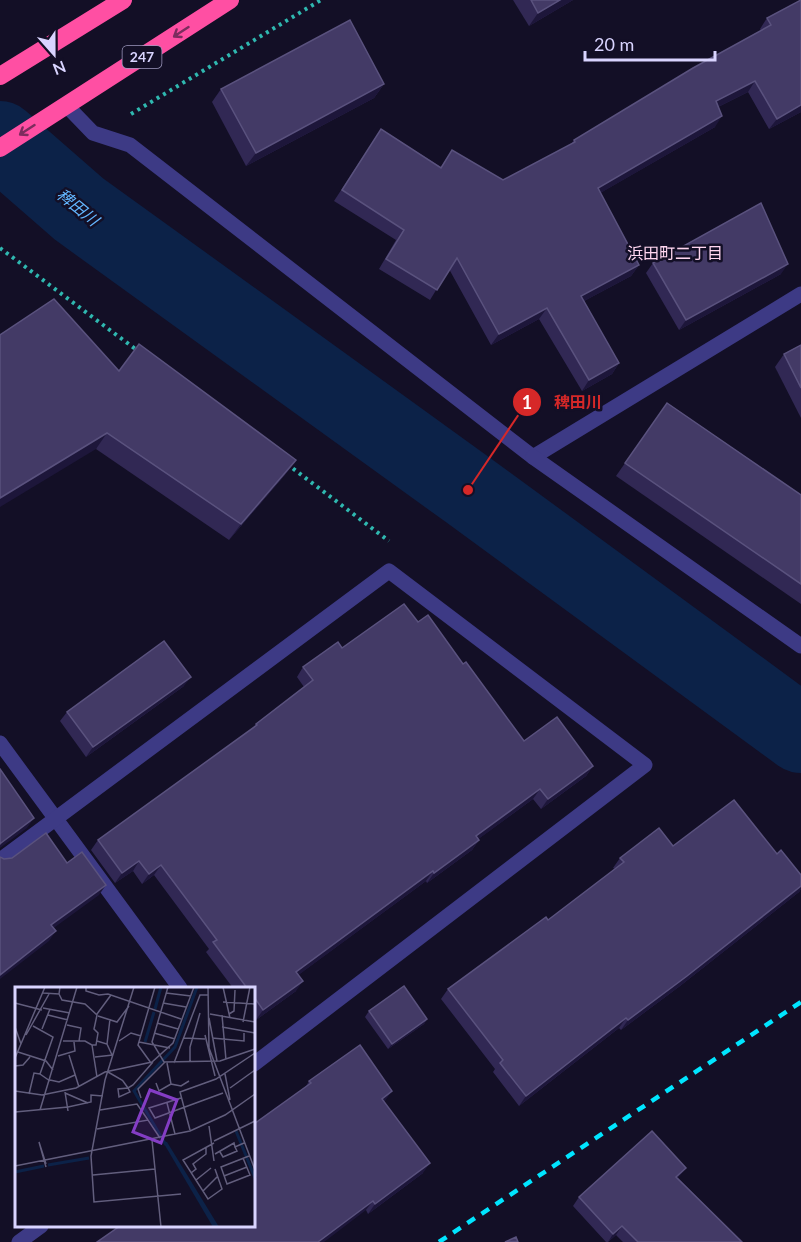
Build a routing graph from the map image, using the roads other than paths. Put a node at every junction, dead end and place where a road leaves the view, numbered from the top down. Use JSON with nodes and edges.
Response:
{"nodes":[{"id":1,"x":123,"y":0,"type":"edge"},
{"id":2,"x":230,"y":0,"type":"edge"},
{"id":3,"x":3,"y":75,"type":"edge"},
{"id":4,"x":59,"y":109,"type":"junction"},
{"id":5,"x":0,"y":148,"type":"edge"},
{"id":6,"x":801,"y":294,"type":"edge"},
{"id":7,"x":533,"y":457,"type":"junction"},
{"id":8,"x":801,"y":646,"type":"edge"},
{"id":9,"x":0,"y":743,"type":"edge"},
{"id":10,"x":55,"y":819,"type":"junction"},
{"id":11,"x":0,"y":860,"type":"edge"},
{"id":12,"x":179,"y":987,"type":"edge"},
{"id":13,"x":255,"y":1063,"type":"edge"},
{"id":14,"x":39,"y":1227,"type":"edge"},
{"id":15,"x":19,"y":1242,"type":"edge"}],
"edges":[{"from":1,"to":3,"type":"highway"},
{"from":2,"to":4,"type":"highway","number":"247","one_way":true},
{"from":4,"to":5,"type":"highway","number":"247","one_way":true},
{"from":4,"to":7,"type":"street"},
{"from":6,"to":7,"type":"street"},
{"from":7,"to":8,"type":"street"},
{"from":9,"to":10,"type":"street"},
{"from":10,"to":11,"type":"street"},
{"from":10,"to":12,"type":"street"},
{"from":10,"to":13,"type":"street"},
{"from":14,"to":15,"type":"street"}]}
